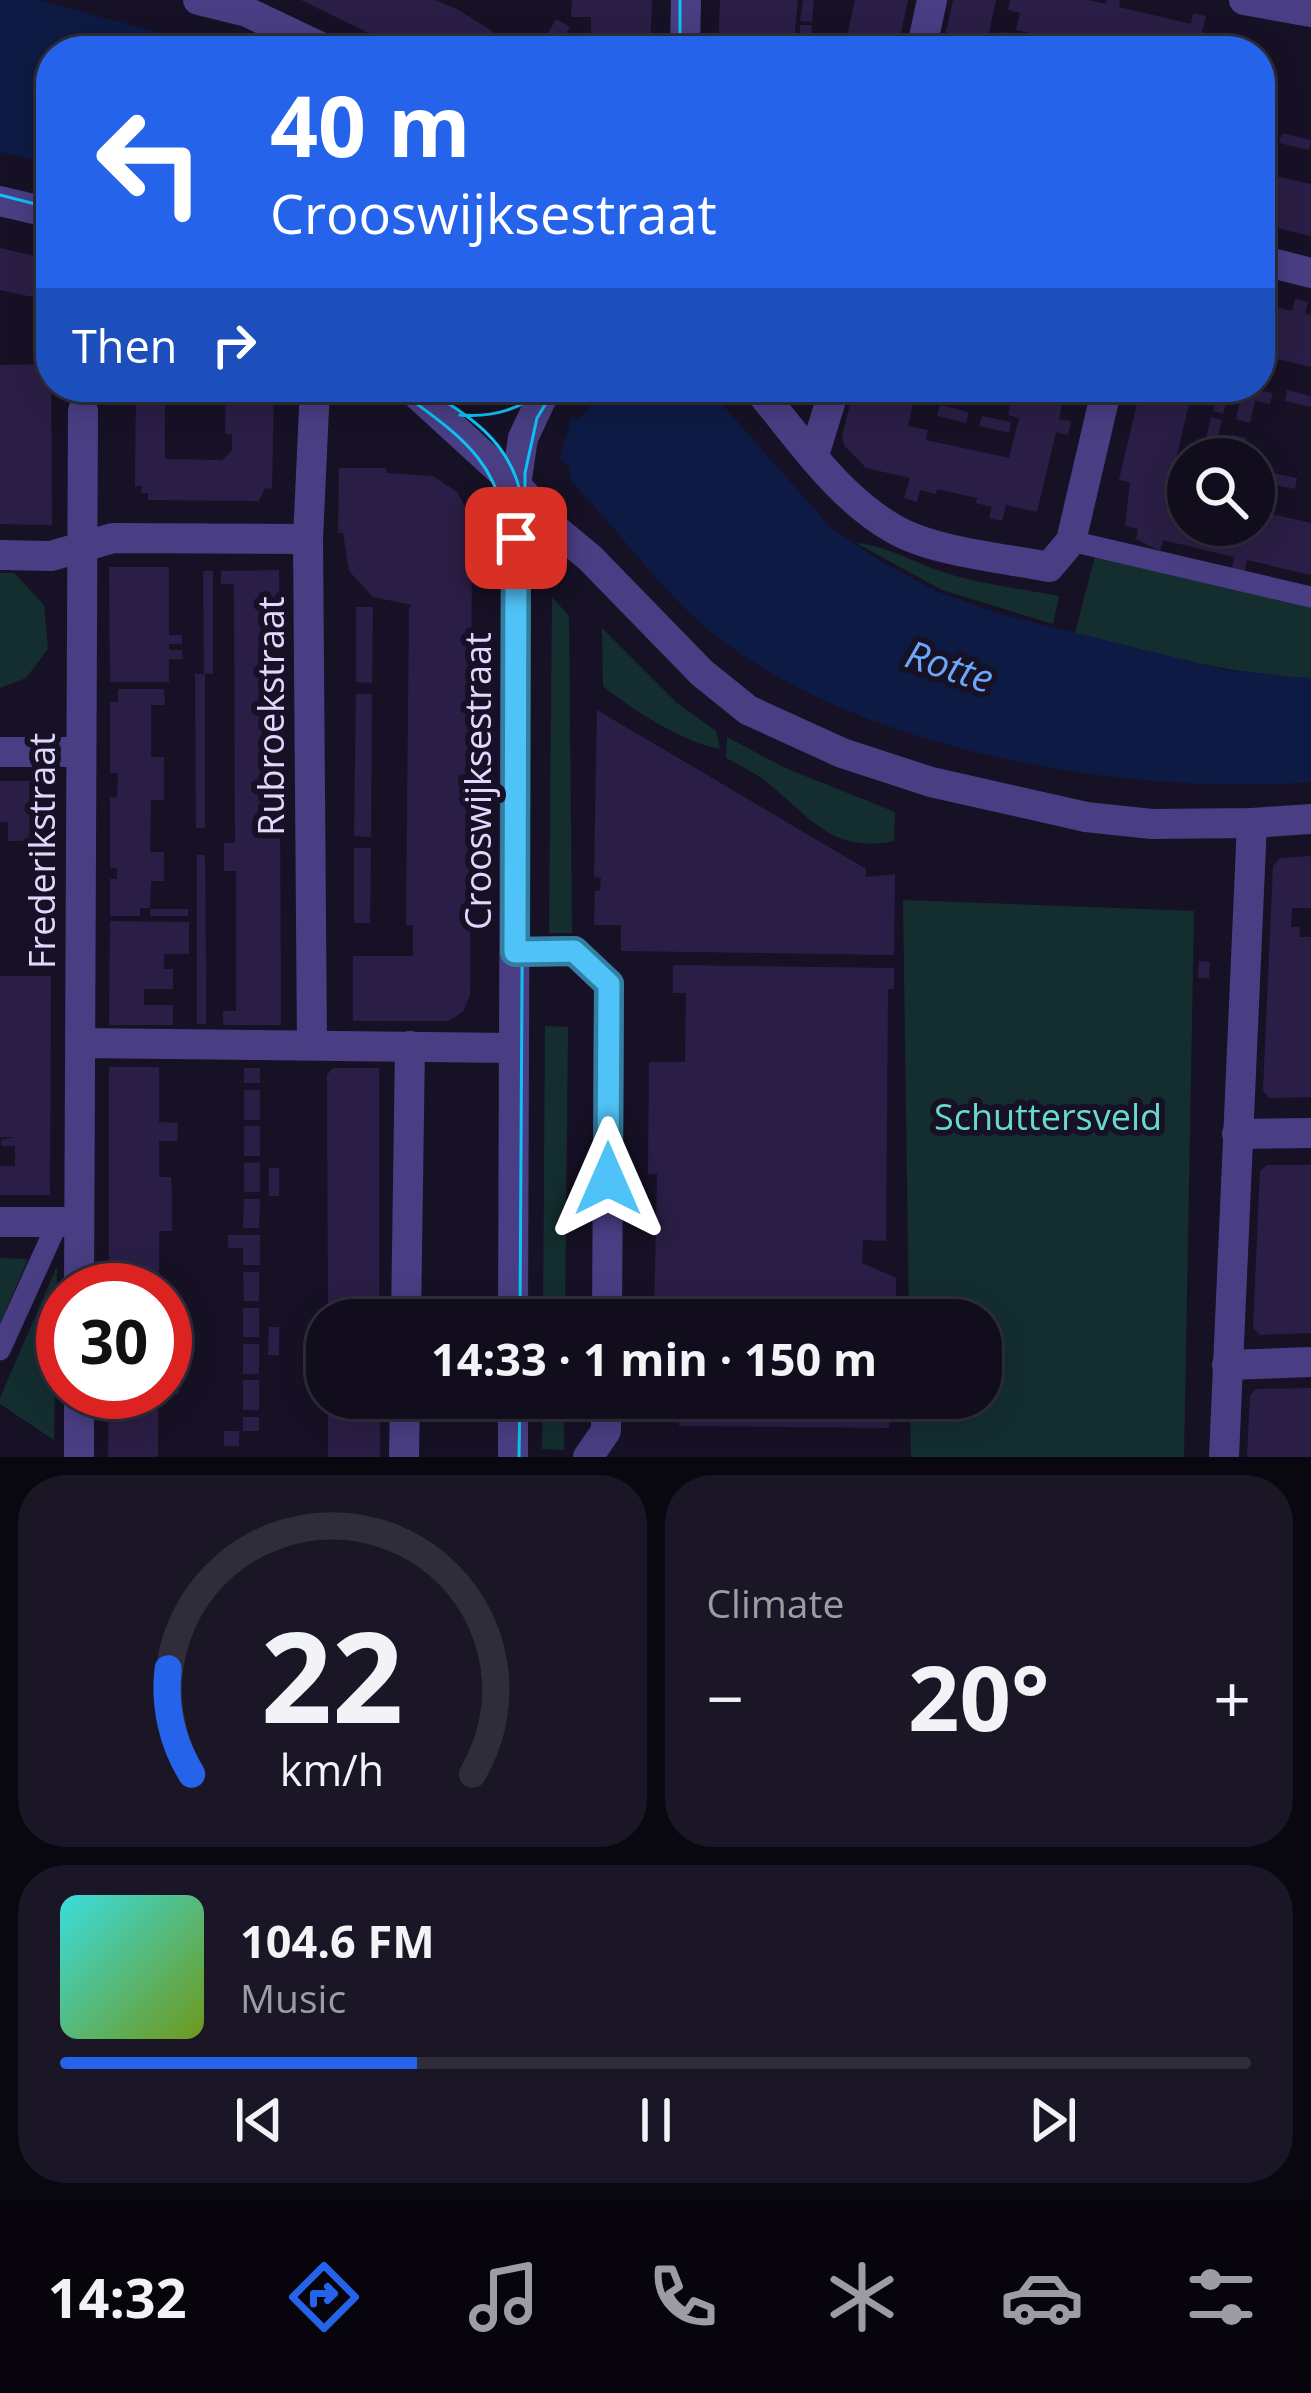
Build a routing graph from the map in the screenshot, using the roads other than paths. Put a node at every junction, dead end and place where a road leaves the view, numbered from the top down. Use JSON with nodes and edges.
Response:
{"nodes":[{"id":1,"x":197,"y":0,"type":"edge"},
{"id":2,"x":686,"y":0,"type":"edge"},
{"id":3,"x":932,"y":0,"type":"edge"},
{"id":4,"x":1244,"y":0,"type":"edge"},
{"id":5,"x":1311,"y":12,"type":"edge"},
{"id":6,"x":297,"y":36,"type":"edge"},
{"id":7,"x":685,"y":36,"type":"edge"},
{"id":8,"x":924,"y":36,"type":"edge"},
{"id":9,"x":0,"y":201,"type":"edge"},
{"id":10,"x":36,"y":209,"type":"edge"},
{"id":11,"x":1275,"y":264,"type":"edge"},
{"id":12,"x":1311,"y":272,"type":"edge"},
{"id":13,"x":314,"y":402,"type":"edge"},
{"id":14,"x":438,"y":402,"type":"edge"},
{"id":15,"x":541,"y":402,"type":"edge"},
{"id":16,"x":769,"y":402,"type":"edge"},
{"id":17,"x":831,"y":402,"type":"edge"},
{"id":18,"x":1102,"y":402,"type":"edge"},
{"id":19,"x":82,"y":411,"type":"dead end"},
{"id":20,"x":814,"y":455,"type":"junction"},
{"id":21,"x":519,"y":462,"type":"junction"},
{"id":22,"x":308,"y":538,"type":"junction"},
{"id":23,"x":1070,"y":541,"type":"junction"},
{"id":24,"x":81,"y":547,"type":"junction"},
{"id":25,"x":0,"y":555,"type":"edge"},
{"id":26,"x":1311,"y":597,"type":"edge"},
{"id":27,"x":0,"y":752,"type":"edge"},
{"id":28,"x":79,"y":752,"type":"junction"},
{"id":29,"x":1311,"y":818,"type":"edge"},
{"id":30,"x":1252,"y":824,"type":"junction"},
{"id":31,"x":515,"y":952,"type":"junction"},
{"id":32,"x":81,"y":1043,"type":"junction"},
{"id":33,"x":312,"y":1045,"type":"junction"},
{"id":34,"x":410,"y":1046,"type":"junction"},
{"id":35,"x":514,"y":1048,"type":"junction"},
{"id":36,"x":1311,"y":1133,"type":"edge"},
{"id":37,"x":1237,"y":1134,"type":"junction"},
{"id":38,"x":0,"y":1222,"type":"edge"},
{"id":39,"x":69,"y":1222,"type":"junction"},
{"id":40,"x":75,"y":1263,"type":"edge"},
{"id":41,"x":406,"y":1299,"type":"edge"},
{"id":42,"x":513,"y":1299,"type":"edge"},
{"id":43,"x":607,"y":1299,"type":"edge"},
{"id":44,"x":0,"y":1350,"type":"edge"},
{"id":45,"x":1311,"y":1362,"type":"edge"},
{"id":46,"x":1228,"y":1365,"type":"junction"},
{"id":47,"x":79,"y":1419,"type":"edge"},
{"id":48,"x":405,"y":1419,"type":"edge"},
{"id":49,"x":513,"y":1419,"type":"edge"},
{"id":50,"x":605,"y":1419,"type":"edge"},
{"id":51,"x":79,"y":1457,"type":"edge"},
{"id":52,"x":404,"y":1457,"type":"edge"},
{"id":53,"x":513,"y":1457,"type":"edge"},
{"id":54,"x":588,"y":1457,"type":"edge"},
{"id":55,"x":1224,"y":1457,"type":"edge"}],
"edges":[{"from":1,"to":6,"type":"street"},
{"from":2,"to":7,"type":"street"},
{"from":3,"to":8,"type":"street"},
{"from":4,"to":5,"type":"street"},
{"from":9,"to":10,"type":"street"},
{"from":11,"to":12,"type":"street"},
{"from":13,"to":22,"type":"street","name":"Rubroekstraat"},
{"from":14,"to":21,"type":"street"},
{"from":15,"to":21,"type":"street"},
{"from":16,"to":20,"type":"street"},
{"from":17,"to":20,"type":"street"},
{"from":18,"to":23,"type":"street"},
{"from":19,"to":24,"type":"street","name":"Frederikstraat"},
{"from":20,"to":23,"type":"street"},
{"from":21,"to":30,"type":"street"},
{"from":21,"to":31,"type":"street","name":"Crooswijksestraat"},
{"from":22,"to":24,"type":"street"},
{"from":22,"to":33,"type":"street","name":"Rubroekstraat"},
{"from":23,"to":26,"type":"street"},
{"from":24,"to":25,"type":"street"},
{"from":24,"to":28,"type":"street","name":"Frederikstraat"},
{"from":27,"to":28,"type":"street"},
{"from":28,"to":32,"type":"street","name":"Frederikstraat"},
{"from":29,"to":30,"type":"street"},
{"from":30,"to":37,"type":"street"},
{"from":31,"to":35,"type":"street","name":"Crooswijksestraat"},
{"from":31,"to":43,"type":"street","name":"Crooswijksestraat"},
{"from":32,"to":33,"type":"street"},
{"from":32,"to":39,"type":"street","name":"Frederikstraat"},
{"from":33,"to":34,"type":"street"},
{"from":34,"to":35,"type":"street"},
{"from":34,"to":41,"type":"street"},
{"from":35,"to":42,"type":"street","name":"Crooswijksestraat"},
{"from":36,"to":37,"type":"street"},
{"from":37,"to":46,"type":"street"},
{"from":38,"to":39,"type":"street"},
{"from":39,"to":40,"type":"street","name":"Frederikstraat"},
{"from":39,"to":44,"type":"street"},
{"from":45,"to":46,"type":"street"},
{"from":46,"to":55,"type":"street"},
{"from":47,"to":51,"type":"street"},
{"from":48,"to":52,"type":"street"},
{"from":49,"to":53,"type":"street"},
{"from":50,"to":54,"type":"street"}]}
